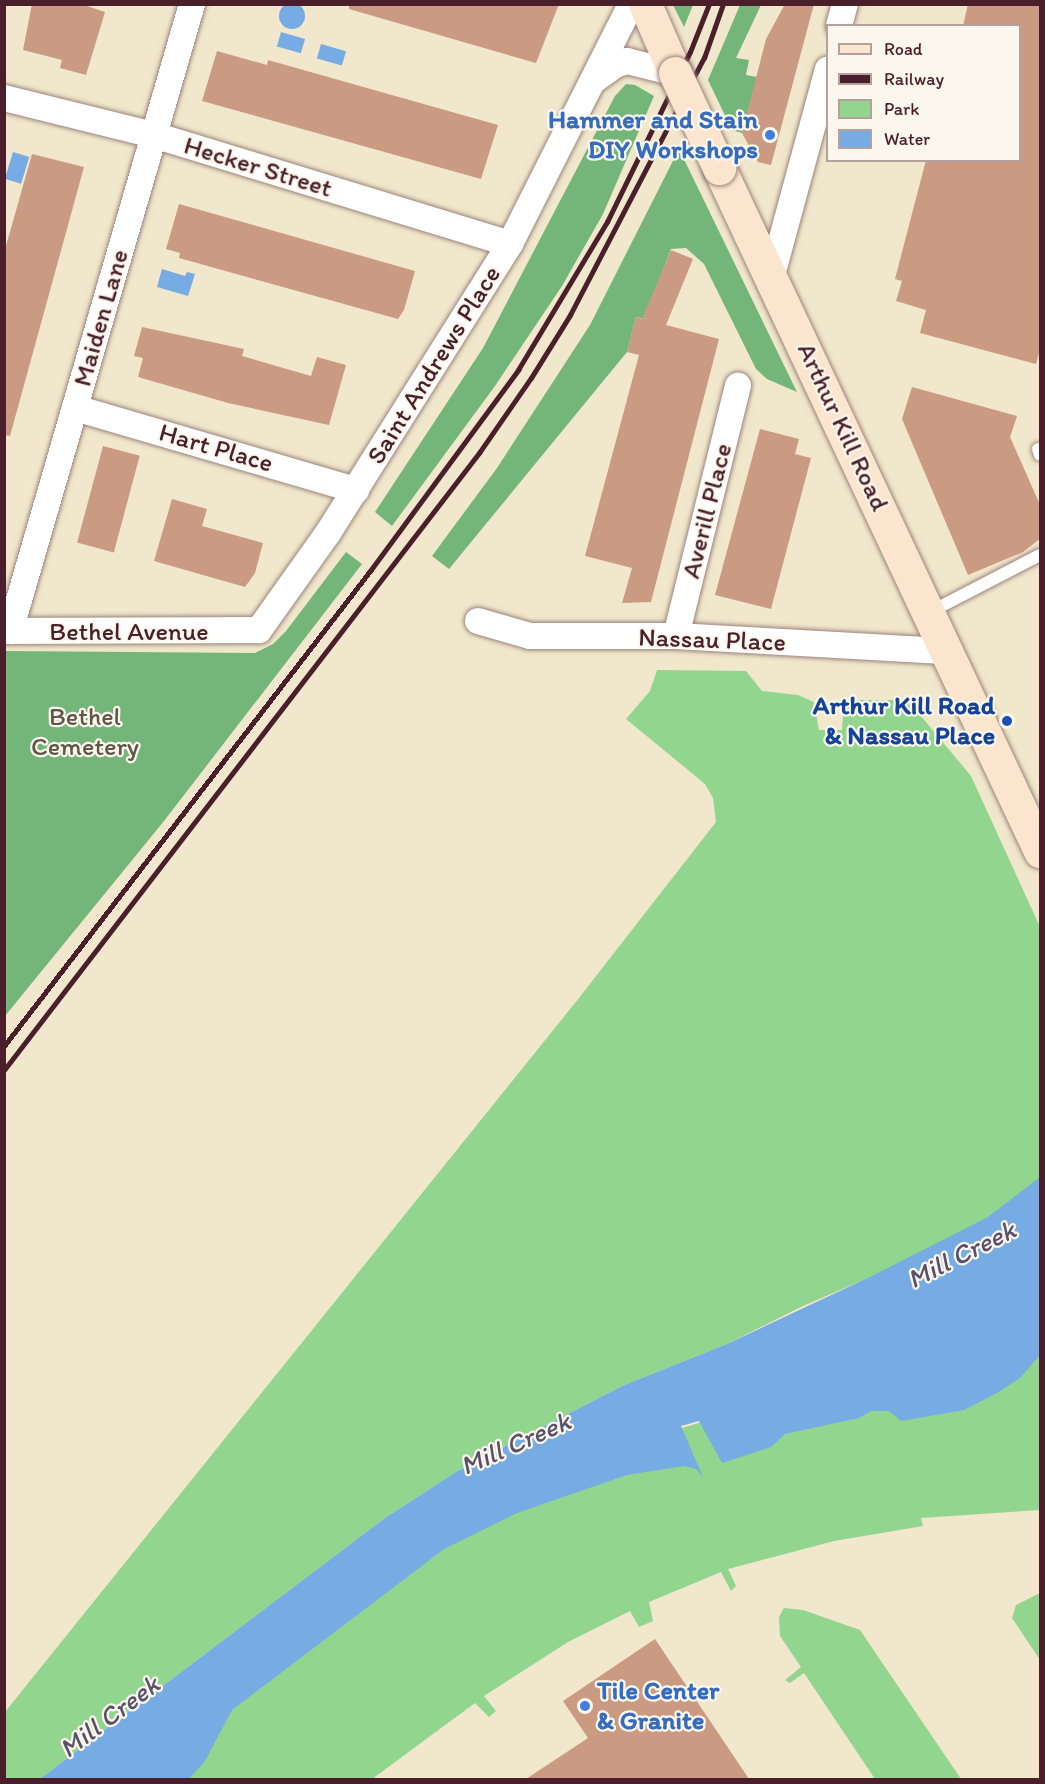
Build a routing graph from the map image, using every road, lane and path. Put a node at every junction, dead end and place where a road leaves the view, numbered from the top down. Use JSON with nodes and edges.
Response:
{"nodes":[{"id":1,"x":192,"y":4,"type":"edge"},
{"id":2,"x":631,"y":4,"type":"edge"},
{"id":3,"x":845,"y":4,"type":"edge"},
{"id":4,"x":649,"y":16,"type":"edge"},
{"id":5,"x":840,"y":24,"type":"edge"},
{"id":6,"x":675,"y":73,"type":"junction"},
{"id":7,"x":826,"y":76,"type":"edge"},
{"id":8,"x":593,"y":81,"type":"junction"},
{"id":9,"x":4,"y":98,"type":"edge"},
{"id":10,"x":154,"y":135,"type":"junction"},
{"id":11,"x":510,"y":244,"type":"junction"},
{"id":12,"x":772,"y":275,"type":"junction"},
{"id":13,"x":738,"y":386,"type":"dead end"},
{"id":14,"x":75,"y":408,"type":"junction"},
{"id":15,"x":356,"y":490,"type":"junction"},
{"id":16,"x":1041,"y":555,"type":"edge"},
{"id":17,"x":930,"y":612,"type":"junction"},
{"id":18,"x":478,"y":621,"type":"dead end"},
{"id":19,"x":7,"y":631,"type":"edge"},
{"id":20,"x":253,"y":633,"type":"joint"},
{"id":21,"x":676,"y":636,"type":"junction"},
{"id":22,"x":948,"y":651,"type":"junction"},
{"id":23,"x":1041,"y":851,"type":"edge"}],
"edges":[{"from":1,"to":10,"type":"street","name":"Maiden Lane"},
{"from":2,"to":8,"type":"street","name":"Saint Andrews Place"},
{"from":3,"to":5,"type":"street"},
{"from":4,"to":6,"type":"street","name":"Arthur Kill Road"},
{"from":6,"to":8,"type":"street","name":"Saint Andrews Place"},
{"from":6,"to":12,"type":"street","name":"Arthur Kill Road","bridge":true},
{"from":7,"to":12,"type":"street"},
{"from":8,"to":11,"type":"street","name":"Saint Andrews Place"},
{"from":9,"to":10,"type":"street","name":"Hecker Street"},
{"from":10,"to":11,"type":"street","name":"Hecker Street"},
{"from":10,"to":14,"type":"street","name":"Maiden Lane"},
{"from":11,"to":15,"type":"street","name":"Saint Andrews Place"},
{"from":12,"to":17,"type":"street","name":"Arthur Kill Road"},
{"from":13,"to":21,"type":"street","name":"Averill Place"},
{"from":14,"to":15,"type":"street","name":"Hart Place"},
{"from":14,"to":19,"type":"street","name":"Maiden Lane"},
{"from":15,"to":20,"type":"street","name":"Saint Andrews Place"},
{"from":16,"to":17,"type":"lane"},
{"from":17,"to":22,"type":"street","name":"Arthur Kill Road"},
{"from":18,"to":21,"type":"street","name":"Nassau Place"},
{"from":19,"to":20,"type":"street","name":"Bethel Avenue"},
{"from":21,"to":22,"type":"street","name":"Nassau Place"},
{"from":22,"to":23,"type":"street","name":"Arthur Kill Road"}]}
